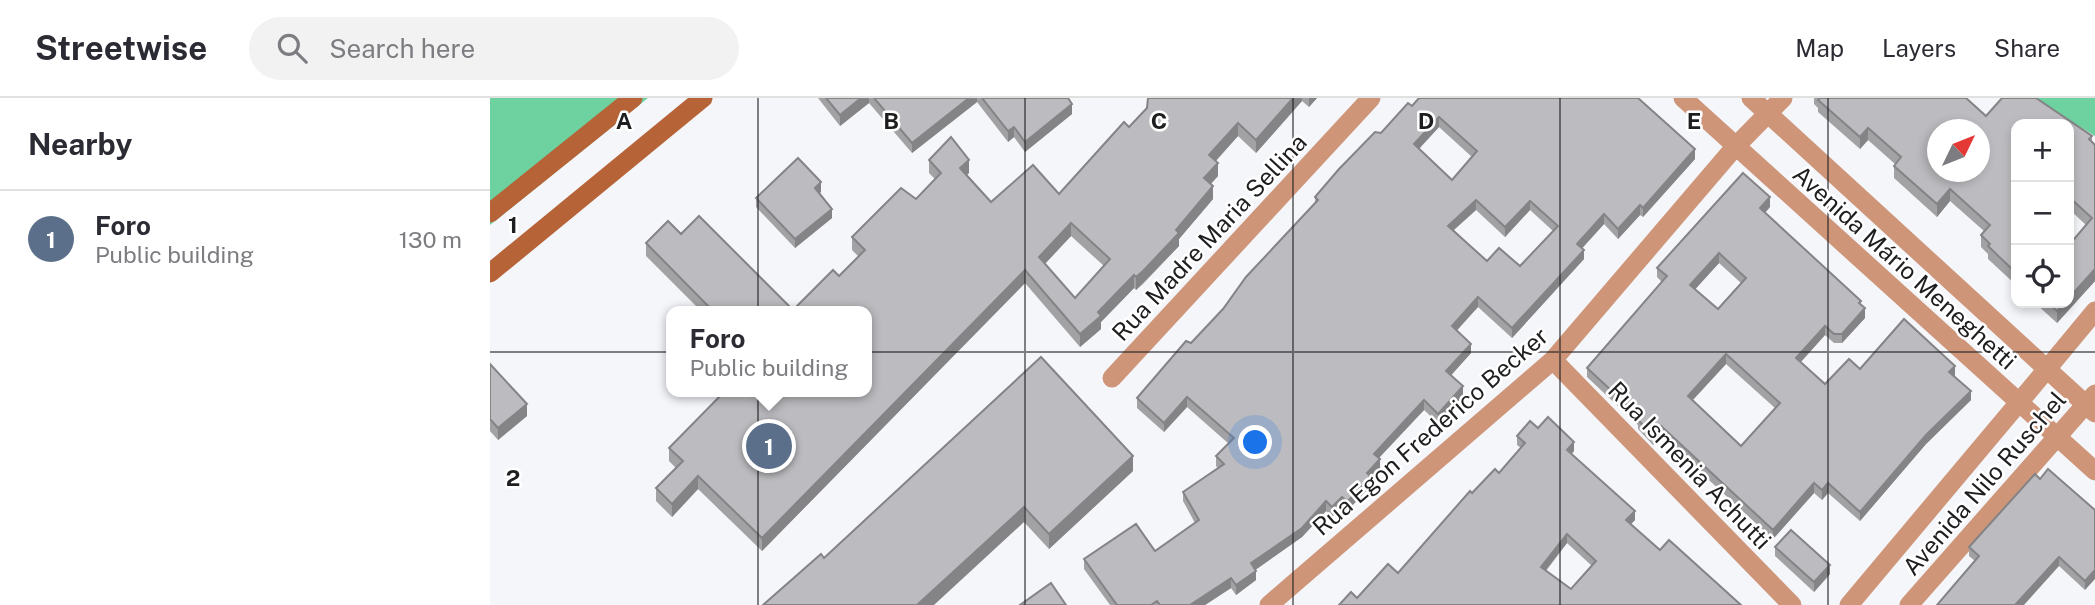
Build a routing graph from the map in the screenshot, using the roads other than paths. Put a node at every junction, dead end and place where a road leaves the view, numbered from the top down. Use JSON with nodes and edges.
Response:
{"nodes":[{"id":1,"x":633,"y":98,"type":"edge"},
{"id":2,"x":703,"y":98,"type":"edge"},
{"id":3,"x":1371,"y":98,"type":"edge"},
{"id":4,"x":1683,"y":98,"type":"edge"},
{"id":5,"x":1751,"y":98,"type":"edge"},
{"id":6,"x":1783,"y":98,"type":"edge"},
{"id":7,"x":1768,"y":114,"type":"junction"},
{"id":8,"x":1735,"y":147,"type":"junction"},
{"id":9,"x":490,"y":213,"type":"edge"},
{"id":10,"x":490,"y":273,"type":"edge"},
{"id":11,"x":2095,"y":311,"type":"edge"},
{"id":12,"x":1553,"y":360,"type":"junction"},
{"id":13,"x":2047,"y":369,"type":"junction"},
{"id":14,"x":1112,"y":378,"type":"dead end"},
{"id":15,"x":2019,"y":402,"type":"junction"},
{"id":16,"x":2092,"y":404,"type":"edge"},
{"id":17,"x":2057,"y":437,"type":"junction"},
{"id":18,"x":2095,"y":471,"type":"edge"},
{"id":19,"x":1269,"y":605,"type":"edge"},
{"id":20,"x":1792,"y":605,"type":"edge"},
{"id":21,"x":1849,"y":605,"type":"edge"},
{"id":22,"x":1909,"y":605,"type":"edge"}],
"edges":[{"from":1,"to":9,"type":"main road"},
{"from":2,"to":10,"type":"main road"},
{"from":3,"to":14,"type":"street","name":"Rua Madre Maria Sellina"},
{"from":4,"to":8,"type":"street","name":"Avenida Mário Meneghetti"},
{"from":5,"to":7,"type":"street","name":"Avenida Mário Meneghetti"},
{"from":6,"to":7,"type":"street","name":"Rua Egon Frederico Becker"},
{"from":7,"to":8,"type":"street","name":"Rua Egon Frederico Becker"},
{"from":7,"to":13,"type":"street","name":"Avenida Mário Meneghetti"},
{"from":8,"to":12,"type":"street","name":"Rua Egon Frederico Becker"},
{"from":8,"to":15,"type":"street","name":"Avenida Mário Meneghetti"},
{"from":11,"to":13,"type":"street","name":"Avenida Nilo Ruschel"},
{"from":12,"to":19,"type":"street","name":"Rua Egon Frederico Becker"},
{"from":12,"to":20,"type":"street","name":"Rua Ismenia Achutti"},
{"from":13,"to":15,"type":"street","name":"Avenida Nilo Ruschel"},
{"from":13,"to":16,"type":"street","name":"Avenida Mário Meneghetti"},
{"from":15,"to":17,"type":"street","name":"Avenida Mário Meneghetti"},
{"from":15,"to":21,"type":"street","name":"Avenida Nilo Ruschel"},
{"from":16,"to":17,"type":"street","name":"Avenida Nilo Ruschel"},
{"from":17,"to":18,"type":"street","name":"Avenida Mário Meneghetti"},
{"from":17,"to":22,"type":"street","name":"Avenida Nilo Ruschel"}]}
